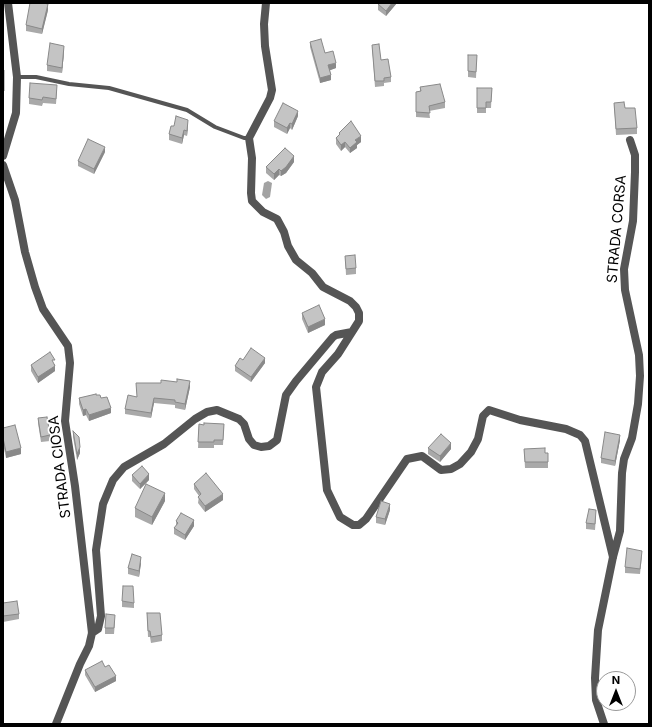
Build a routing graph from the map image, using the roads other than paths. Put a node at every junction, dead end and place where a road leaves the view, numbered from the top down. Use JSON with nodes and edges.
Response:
{"nodes":[{"id":1,"x":8,"y":3,"type":"edge"},
{"id":2,"x":266,"y":3,"type":"edge"},
{"id":3,"x":17,"y":77,"type":"junction"},
{"id":4,"x":249,"y":138,"type":"junction"},
{"id":5,"x":630,"y":140,"type":"dead end"},
{"id":6,"x":3,"y":156,"type":"edge"},
{"id":7,"x":3,"y":165,"type":"edge"},
{"id":8,"x":352,"y":332,"type":"junction"},
{"id":9,"x":613,"y":557,"type":"junction"},
{"id":10,"x":92,"y":633,"type":"junction"},
{"id":11,"x":56,"y":724,"type":"edge"},
{"id":12,"x":604,"y":724,"type":"edge"}],
"edges":[{"from":1,"to":3,"type":"street"},
{"from":2,"to":4,"type":"street"},
{"from":3,"to":4,"type":"lane"},
{"from":3,"to":6,"type":"street"},
{"from":4,"to":8,"type":"street","name":"STRADA CORSA"},
{"from":5,"to":9,"type":"street","name":"STRADA CORSA"},
{"from":7,"to":10,"type":"street","name":"STRADA CIOSA"},
{"from":8,"to":9,"type":"street","name":"STRADA CORSA"},
{"from":8,"to":10,"type":"street"},
{"from":9,"to":12,"type":"street","name":"STRADA CORSA"},
{"from":10,"to":11,"type":"street","name":"STRADA CIOSA"}]}
